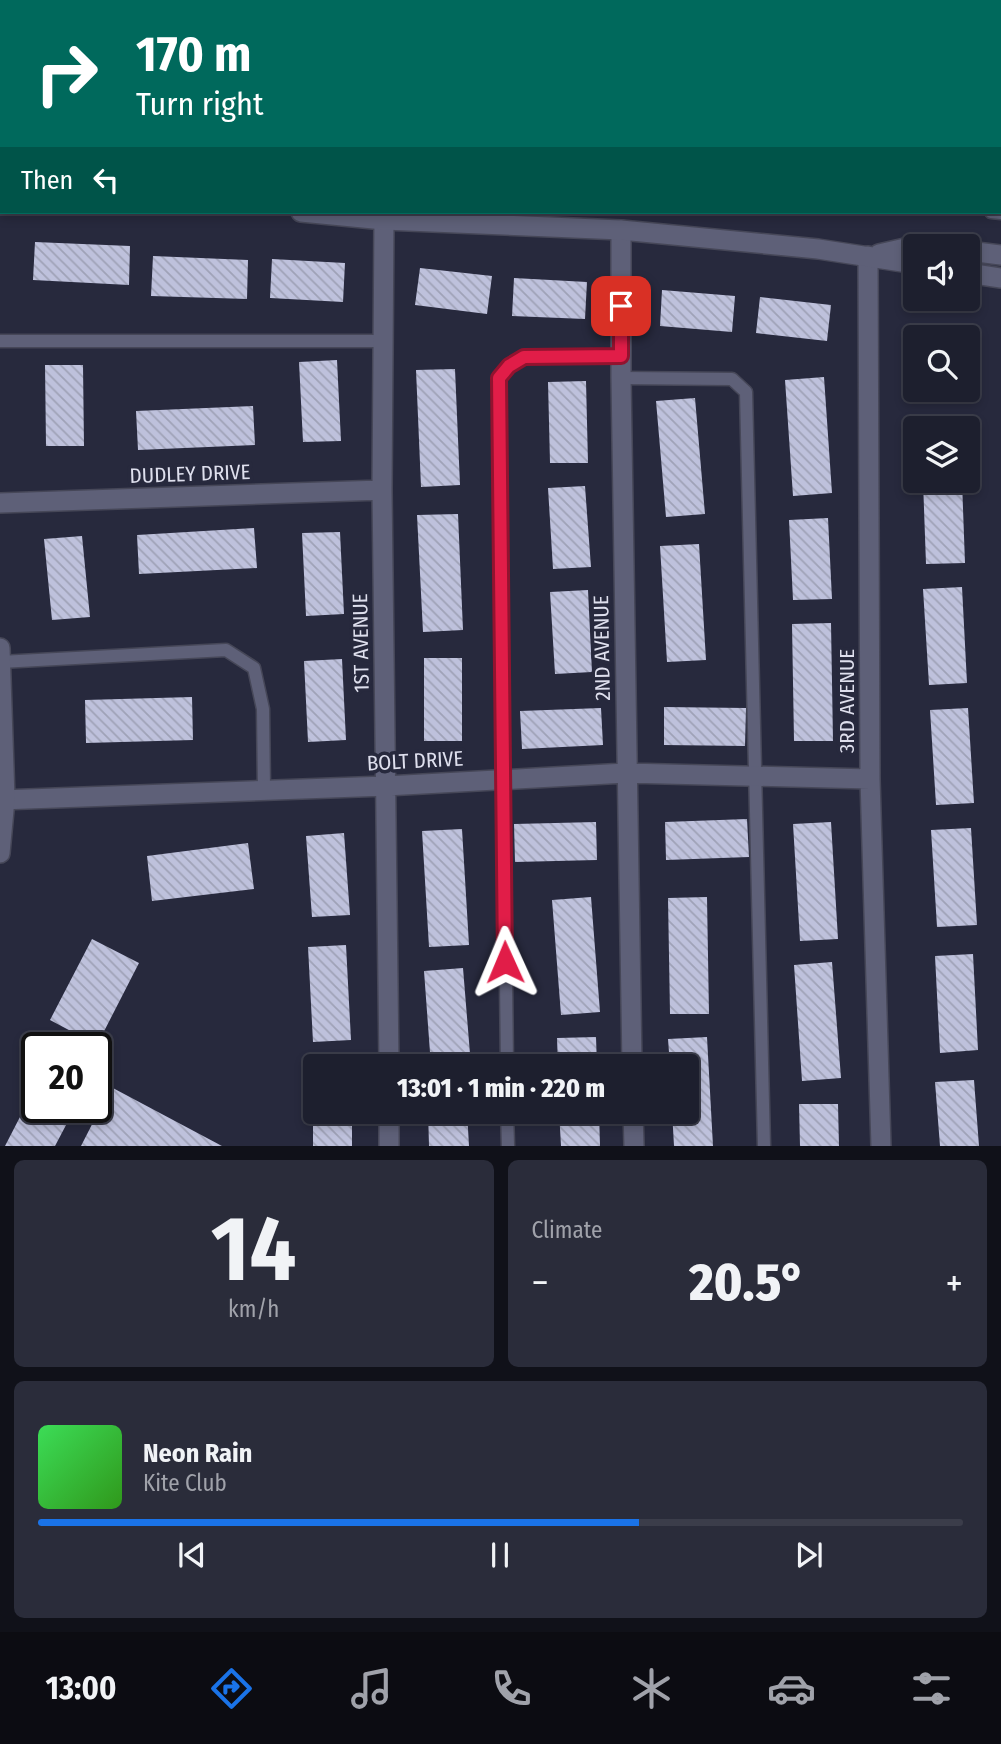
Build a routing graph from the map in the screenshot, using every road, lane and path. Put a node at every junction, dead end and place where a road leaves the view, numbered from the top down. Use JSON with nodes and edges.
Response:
{"nodes":[{"id":1,"x":322,"y":214,"type":"edge"},
{"id":2,"x":384,"y":220,"type":"junction"},
{"id":3,"x":621,"y":230,"type":"junction"},
{"id":4,"x":903,"y":249,"type":"edge"},
{"id":5,"x":980,"y":252,"type":"edge"},
{"id":6,"x":1001,"y":255,"type":"edge"},
{"id":7,"x":868,"y":256,"type":"junction"},
{"id":8,"x":903,"y":262,"type":"edge"},
{"id":9,"x":980,"y":275,"type":"edge"},
{"id":10,"x":1001,"y":278,"type":"edge"},
{"id":11,"x":0,"y":341,"type":"edge"},
{"id":12,"x":383,"y":341,"type":"junction"},
{"id":13,"x":621,"y":356,"type":"junction"},
{"id":14,"x":621,"y":378,"type":"junction"},
{"id":15,"x":382,"y":490,"type":"junction"},
{"id":16,"x":0,"y":503,"type":"edge"},
{"id":17,"x":0,"y":648,"type":"edge"},
{"id":18,"x":1,"y":662,"type":"edge"},
{"id":19,"x":626,"y":773,"type":"junction"},
{"id":20,"x":756,"y":776,"type":"junction"},
{"id":21,"x":870,"y":779,"type":"junction"},
{"id":22,"x":502,"y":780,"type":"junction"},
{"id":23,"x":386,"y":786,"type":"junction"},
{"id":24,"x":264,"y":790,"type":"junction"},
{"id":25,"x":2,"y":799,"type":"edge"},
{"id":26,"x":0,"y":853,"type":"edge"},
{"id":27,"x":389,"y":1054,"type":"edge"},
{"id":28,"x":506,"y":1054,"type":"edge"},
{"id":29,"x":632,"y":1054,"type":"edge"},
{"id":30,"x":389,"y":1124,"type":"edge"},
{"id":31,"x":507,"y":1124,"type":"edge"},
{"id":32,"x":633,"y":1124,"type":"edge"},
{"id":33,"x":389,"y":1146,"type":"edge"},
{"id":34,"x":508,"y":1146,"type":"edge"},
{"id":35,"x":634,"y":1146,"type":"edge"},
{"id":36,"x":764,"y":1146,"type":"edge"},
{"id":37,"x":881,"y":1146,"type":"edge"}],
"edges":[{"from":1,"to":2,"type":"street"},
{"from":2,"to":3,"type":"street"},
{"from":2,"to":12,"type":"street","name":"1ST AVENUE"},
{"from":3,"to":7,"type":"street"},
{"from":3,"to":13,"type":"street","name":"2ND AVENUE"},
{"from":4,"to":7,"type":"street"},
{"from":5,"to":6,"type":"street"},
{"from":7,"to":8,"type":"street"},
{"from":7,"to":21,"type":"street","name":"3RD AVENUE"},
{"from":9,"to":10,"type":"street"},
{"from":11,"to":12,"type":"lane"},
{"from":12,"to":15,"type":"street","name":"1ST AVENUE"},
{"from":13,"to":14,"type":"street","name":"2ND AVENUE"},
{"from":13,"to":22,"type":"lane"},
{"from":14,"to":19,"type":"street","name":"2ND AVENUE"},
{"from":14,"to":20,"type":"lane"},
{"from":15,"to":16,"type":"street","name":"DUDLEY DRIVE"},
{"from":15,"to":23,"type":"street","name":"1ST AVENUE"},
{"from":17,"to":18,"type":"street"},
{"from":18,"to":24,"type":"lane"},
{"from":18,"to":25,"type":"street"},
{"from":19,"to":20,"type":"street","name":"BOLT DRIVE"},
{"from":19,"to":22,"type":"street","name":"BOLT DRIVE"},
{"from":19,"to":29,"type":"street","name":"2ND AVENUE"},
{"from":20,"to":21,"type":"street","name":"BOLT DRIVE"},
{"from":20,"to":36,"type":"lane"},
{"from":21,"to":37,"type":"street","name":"3RD AVENUE"},
{"from":22,"to":23,"type":"street","name":"BOLT DRIVE"},
{"from":22,"to":28,"type":"lane"},
{"from":23,"to":24,"type":"street","name":"BOLT DRIVE"},
{"from":23,"to":27,"type":"street","name":"1ST AVENUE"},
{"from":24,"to":25,"type":"street","name":"BOLT DRIVE"},
{"from":25,"to":26,"type":"street"},
{"from":30,"to":33,"type":"street"},
{"from":31,"to":34,"type":"lane"},
{"from":32,"to":35,"type":"street"}]}
